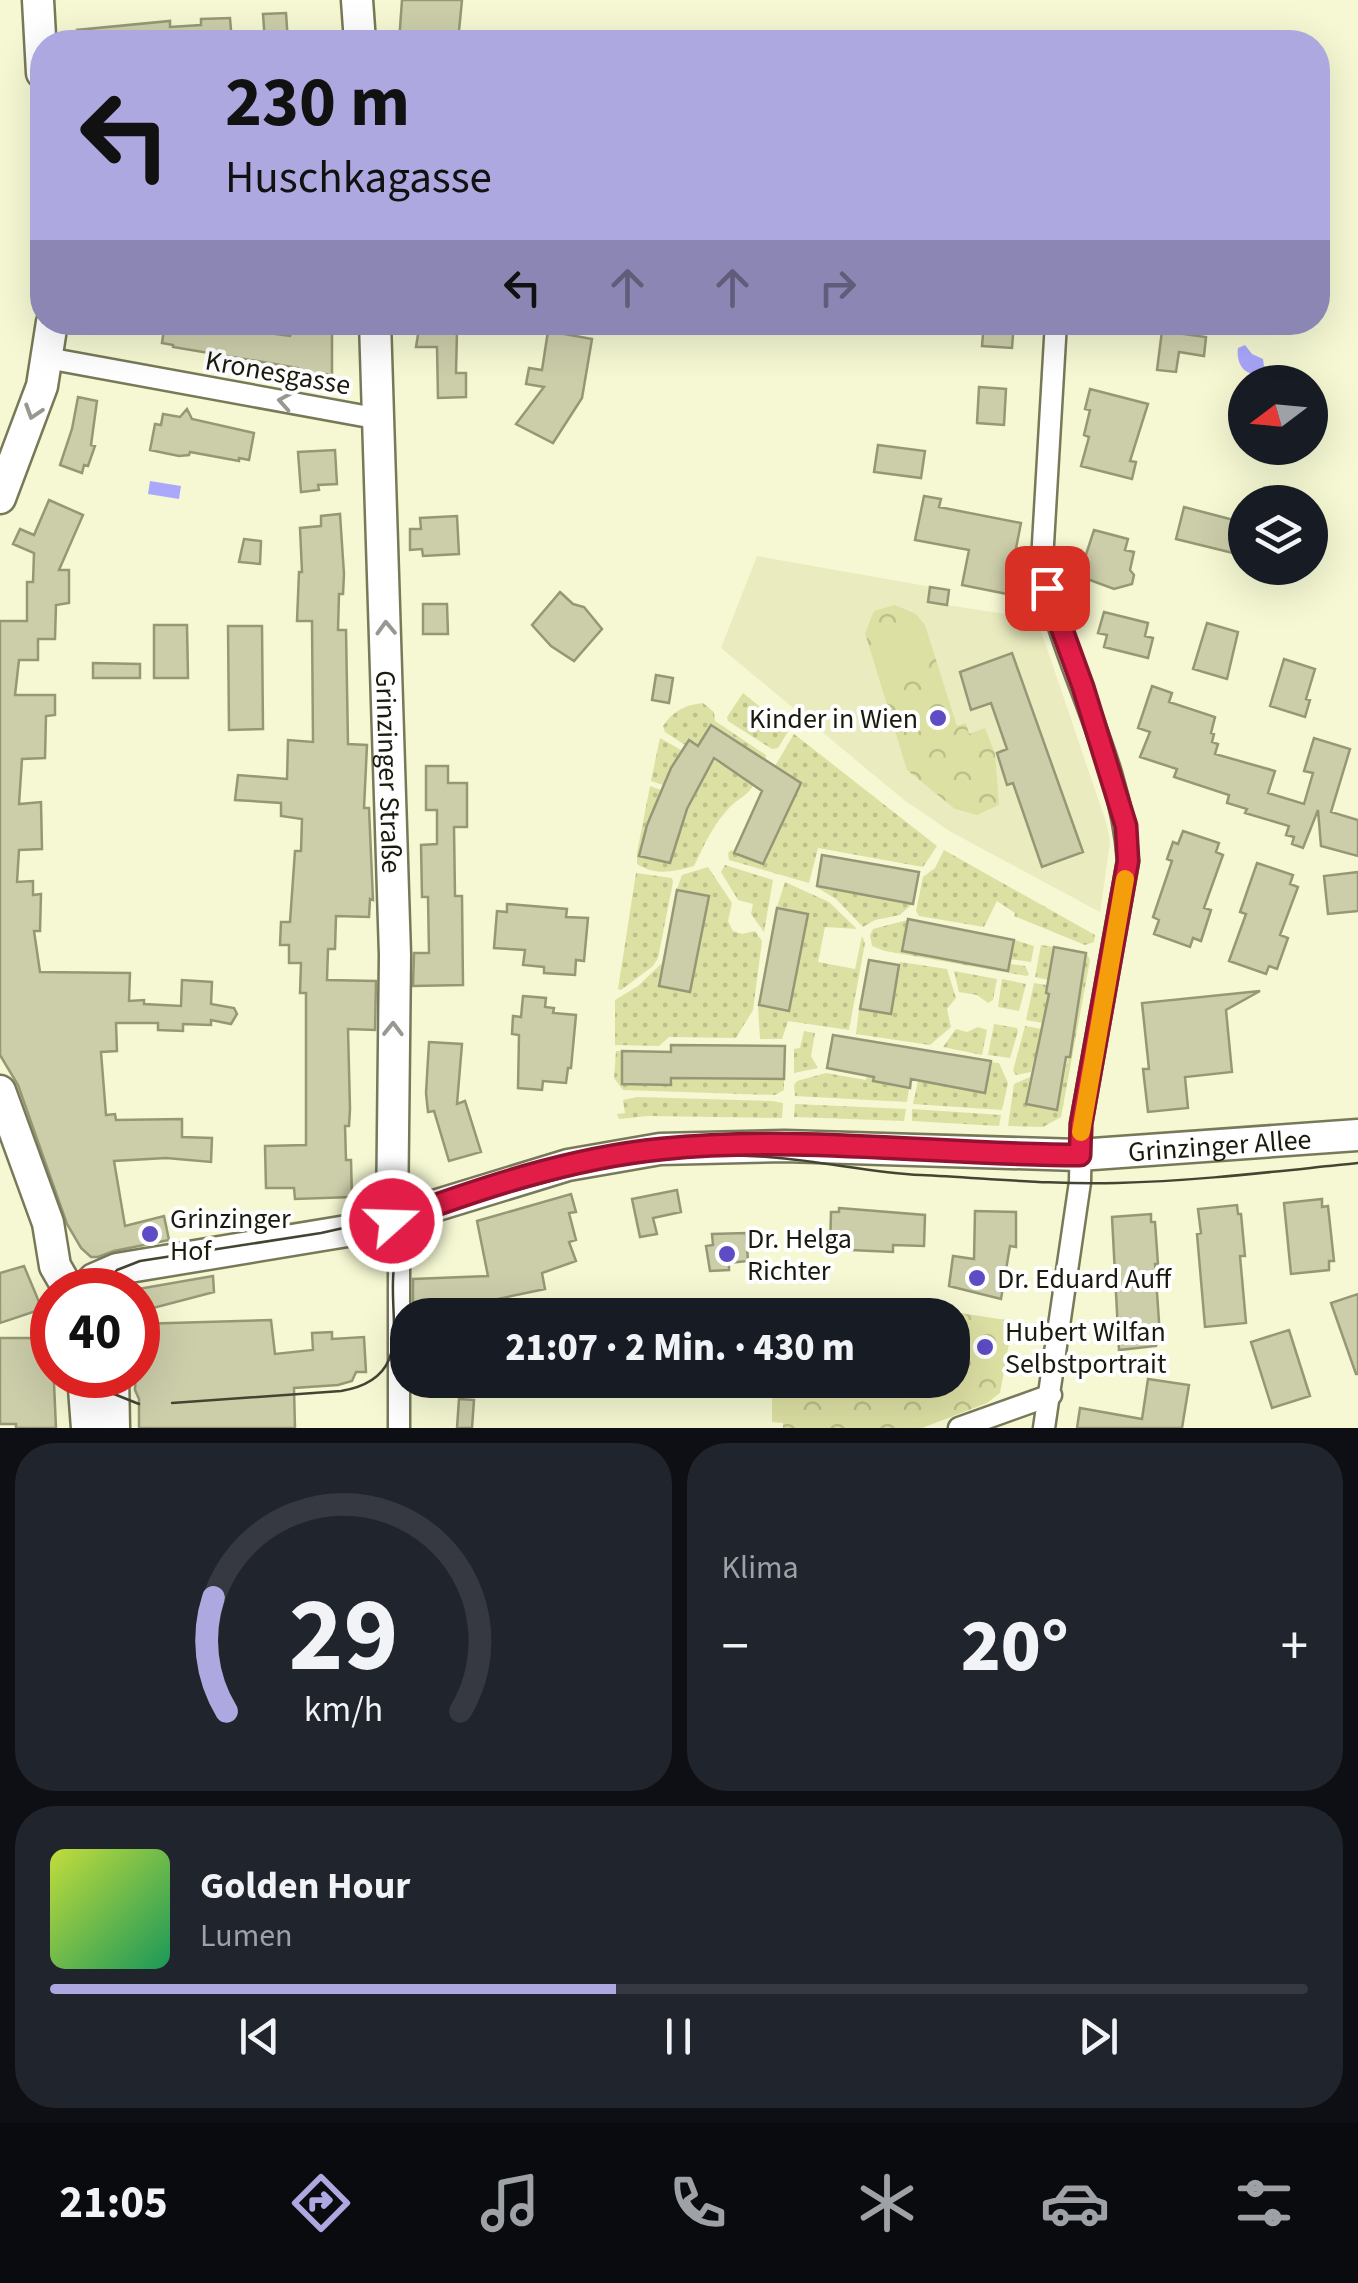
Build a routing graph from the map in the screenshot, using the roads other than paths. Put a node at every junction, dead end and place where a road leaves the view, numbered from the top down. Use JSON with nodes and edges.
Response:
{"nodes":[{"id":1,"x":38,"y":0,"type":"edge"},
{"id":2,"x":357,"y":0,"type":"edge"},
{"id":3,"x":40,"y":30,"type":"edge"},
{"id":4,"x":359,"y":30,"type":"edge"},
{"id":5,"x":50,"y":335,"type":"edge"},
{"id":6,"x":376,"y":335,"type":"edge"},
{"id":7,"x":1055,"y":335,"type":"edge"},
{"id":8,"x":47,"y":358,"type":"junction"},
{"id":9,"x":380,"y":419,"type":"junction"},
{"id":10,"x":0,"y":498,"type":"edge"},
{"id":11,"x":0,"y":1091,"type":"edge"},
{"id":12,"x":1358,"y":1135,"type":"edge"},
{"id":13,"x":9,"y":1140,"type":"edge"},
{"id":14,"x":1080,"y":1155,"type":"junction"},
{"id":15,"x":392,"y":1221,"type":"junction"},
{"id":16,"x":79,"y":1268,"type":"edge"},
{"id":17,"x":127,"y":1268,"type":"edge"},
{"id":18,"x":1051,"y":1395,"type":"junction"},
{"id":19,"x":85,"y":1398,"type":"edge"},
{"id":20,"x":113,"y":1398,"type":"edge"},
{"id":21,"x":87,"y":1428,"type":"edge"},
{"id":22,"x":114,"y":1428,"type":"edge"},
{"id":23,"x":399,"y":1428,"type":"edge"},
{"id":24,"x":958,"y":1428,"type":"edge"},
{"id":25,"x":1044,"y":1428,"type":"edge"}],
"edges":[{"from":1,"to":3,"type":"street"},
{"from":2,"to":4,"type":"street"},
{"from":5,"to":8,"type":"street"},
{"from":6,"to":9,"type":"street","name":"Grinzinger Straße"},
{"from":7,"to":14,"type":"street"},
{"from":9,"to":8,"type":"street","name":"Kronesgasse","one_way":true},
{"from":8,"to":10,"type":"street","one_way":true},
{"from":15,"to":9,"type":"street","name":"Grinzinger Straße","one_way":true},
{"from":11,"to":13,"type":"street"},
{"from":12,"to":14,"type":"street","name":"Grinzinger Allee"},
{"from":13,"to":16,"type":"street"},
{"from":14,"to":15,"type":"street","name":"Grinzinger Allee"},
{"from":14,"to":18,"type":"street"},
{"from":15,"to":17,"type":"street","name":"Grinzinger Allee"},
{"from":15,"to":23,"type":"street"},
{"from":18,"to":24,"type":"street"},
{"from":18,"to":25,"type":"street"},
{"from":19,"to":21,"type":"street"},
{"from":20,"to":22,"type":"street"}]}
